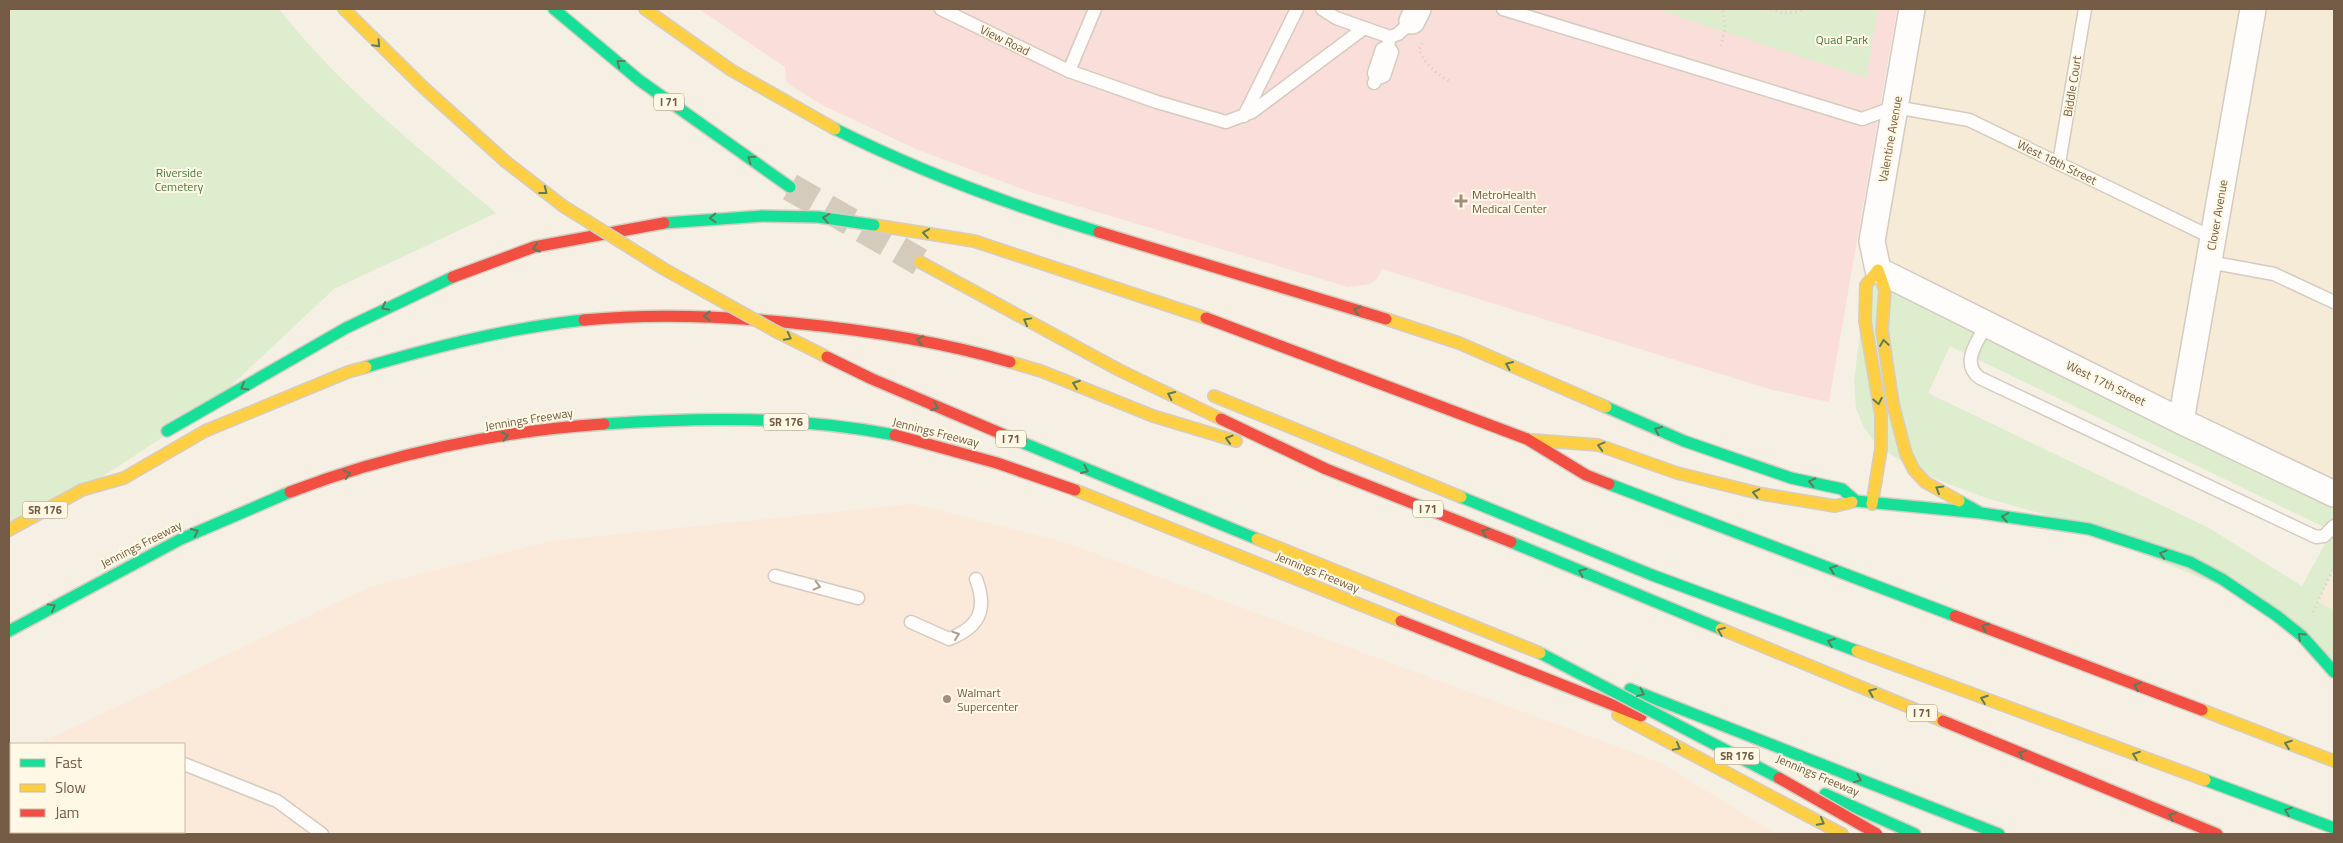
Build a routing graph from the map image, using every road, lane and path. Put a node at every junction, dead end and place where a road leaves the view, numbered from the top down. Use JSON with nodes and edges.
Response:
{"nodes":[{"id":1,"x":344,"y":9,"type":"edge"},
{"id":2,"x":554,"y":9,"type":"edge"},
{"id":3,"x":645,"y":9,"type":"edge"},
{"id":4,"x":941,"y":9,"type":"edge"},
{"id":5,"x":1095,"y":9,"type":"edge"},
{"id":6,"x":1298,"y":9,"type":"edge"},
{"id":7,"x":1322,"y":9,"type":"edge"},
{"id":8,"x":1503,"y":9,"type":"edge"},
{"id":9,"x":1723,"y":9,"type":"edge"},
{"id":10,"x":1771,"y":9,"type":"edge"},
{"id":11,"x":1803,"y":9,"type":"edge"},
{"id":12,"x":1912,"y":9,"type":"edge"},
{"id":13,"x":2085,"y":9,"type":"edge"},
{"id":14,"x":2253,"y":9,"type":"edge"},
{"id":15,"x":1418,"y":23,"type":"edge"},
{"id":16,"x":1363,"y":29,"type":"junction"},
{"id":17,"x":1389,"y":42,"type":"junction"},
{"id":18,"x":1721,"y":46,"type":"dead end"},
{"id":19,"x":1069,"y":71,"type":"junction"},
{"id":20,"x":1375,"y":81,"type":"dead end"},
{"id":21,"x":1449,"y":81,"type":"dead end"},
{"id":22,"x":1895,"y":107,"type":"junction"},
{"id":23,"x":1244,"y":117,"type":"junction"},
{"id":24,"x":2059,"y":163,"type":"junction"},
{"id":25,"x":790,"y":187,"type":"tunnel mouth"},
{"id":26,"x":2213,"y":238,"type":"junction"},
{"id":27,"x":920,"y":262,"type":"tunnel mouth"},
{"id":28,"x":2209,"y":262,"type":"junction"},
{"id":29,"x":1878,"y":270,"type":"junction"},
{"id":30,"x":2334,"y":302,"type":"edge"},
{"id":31,"x":1987,"y":324,"type":"junction"},
{"id":32,"x":1047,"y":333,"type":"junction"},
{"id":33,"x":1080,"y":337,"type":"dead end"},
{"id":34,"x":1200,"y":389,"type":"dead end"},
{"id":35,"x":2181,"y":421,"type":"junction"},
{"id":36,"x":158,"y":436,"type":"dead end"},
{"id":37,"x":1527,"y":439,"type":"junction"},
{"id":38,"x":1326,"y":469,"type":"junction"},
{"id":39,"x":104,"y":472,"type":"dead end"},
{"id":40,"x":82,"y":490,"type":"junction"},
{"id":41,"x":2334,"y":494,"type":"edge"},
{"id":42,"x":1856,"y":501,"type":"junction"},
{"id":43,"x":1872,"y":504,"type":"junction"},
{"id":44,"x":1981,"y":514,"type":"junction"},
{"id":45,"x":2334,"y":526,"type":"edge"},
{"id":46,"x":9,"y":530,"type":"edge"},
{"id":47,"x":2334,"y":567,"type":"edge"},
{"id":48,"x":775,"y":576,"type":"dead end"},
{"id":49,"x":976,"y":579,"type":"dead end"},
{"id":50,"x":858,"y":598,"type":"dead end"},
{"id":51,"x":2312,"y":615,"type":"dead end"},
{"id":52,"x":911,"y":622,"type":"dead end"},
{"id":53,"x":9,"y":631,"type":"edge"},
{"id":54,"x":1547,"y":656,"type":"junction"},
{"id":55,"x":2334,"y":672,"type":"edge"},
{"id":56,"x":1557,"y":684,"type":"junction"},
{"id":57,"x":2334,"y":761,"type":"edge"},
{"id":58,"x":185,"y":764,"type":"edge"},
{"id":59,"x":10,"y":812,"type":"edge"},
{"id":60,"x":9,"y":818,"type":"edge"},
{"id":61,"x":2334,"y":828,"type":"edge"},
{"id":62,"x":322,"y":834,"type":"edge"},
{"id":63,"x":1842,"y":834,"type":"edge"},
{"id":64,"x":1877,"y":834,"type":"edge"},
{"id":65,"x":1915,"y":834,"type":"edge"},
{"id":66,"x":1999,"y":834,"type":"edge"},
{"id":67,"x":2218,"y":834,"type":"edge"}],
"edges":[{"from":1,"to":54,"type":"main road","number":"I 71","one_way":true,"bridge":true},
{"from":25,"to":2,"type":"main road","number":"I 71","one_way":true},
{"from":42,"to":3,"type":"main road","one_way":true},
{"from":4,"to":19,"type":"lane","name":"View Road"},
{"from":5,"to":19,"type":"lane"},
{"from":6,"to":23,"type":"lane"},
{"from":7,"to":16,"type":"lane"},
{"from":8,"to":22,"type":"lane"},
{"from":9,"to":18,"type":"path"},
{"from":10,"to":11,"type":"path"},
{"from":12,"to":22,"type":"street","name":"Valentine Avenue"},
{"from":13,"to":24,"type":"lane","name":"Biddle Court"},
{"from":14,"to":26,"type":"street","name":"Clover Avenue"},
{"from":15,"to":17,"type":"lane"},
{"from":15,"to":21,"type":"path"},
{"from":16,"to":17,"type":"lane"},
{"from":16,"to":23,"type":"lane"},
{"from":17,"to":20,"type":"lane"},
{"from":19,"to":23,"type":"lane","name":"View Road"},
{"from":22,"to":24,"type":"lane","name":"West 18th Street"},
{"from":22,"to":29,"type":"street","name":"Valentine Avenue"},
{"from":24,"to":26,"type":"lane","name":"West 18th Street"},
{"from":26,"to":28,"type":"street","name":"Clover Avenue"},
{"from":32,"to":27,"type":"main road","number":"I 71","one_way":true},
{"from":28,"to":30,"type":"lane"},
{"from":28,"to":35,"type":"street","name":"Clover Avenue"},
{"from":29,"to":31,"type":"street","name":"West 17th Street"},
{"from":29,"to":43,"type":"main road","one_way":true},
{"from":44,"to":29,"type":"main road","one_way":true},
{"from":31,"to":35,"type":"street","name":"West 17th Street"},
{"from":31,"to":45,"type":"lane"},
{"from":32,"to":33,"type":"main road"},
{"from":38,"to":32,"type":"main road","number":"I 71","one_way":true},
{"from":61,"to":34,"type":"main road","one_way":true},
{"from":35,"to":41,"type":"street","name":"West 17th Street"},
{"from":37,"to":36,"type":"main road","one_way":true,"bridge":true},
{"from":42,"to":37,"type":"main road","one_way":true},
{"from":57,"to":37,"type":"main road","one_way":true},
{"from":38,"to":40,"type":"main road","number":"SR 176","one_way":true},
{"from":67,"to":38,"type":"main road","number":"I 71","one_way":true},
{"from":39,"to":40,"type":"main road"},
{"from":40,"to":46,"type":"main road","number":"SR 176"},
{"from":42,"to":43,"type":"main road"},
{"from":43,"to":44,"type":"main road"},
{"from":55,"to":44,"type":"main road","one_way":true},
{"from":47,"to":51,"type":"path"},
{"from":48,"to":50,"type":"lane","one_way":true},
{"from":52,"to":49,"type":"lane","one_way":true},
{"from":53,"to":56,"type":"main road","name":"Jennings Freeway","number":"SR 176","one_way":true},
{"from":54,"to":64,"type":"main road","bridge":true},
{"from":54,"to":66,"type":"main road","number":"I 71","one_way":true,"bridge":true},
{"from":56,"to":63,"type":"main road","one_way":true},
{"from":56,"to":65,"type":"main road","name":"Jennings Freeway","number":"SR 176"},
{"from":58,"to":62,"type":"lane"},
{"from":59,"to":60,"type":"lane"}]}
